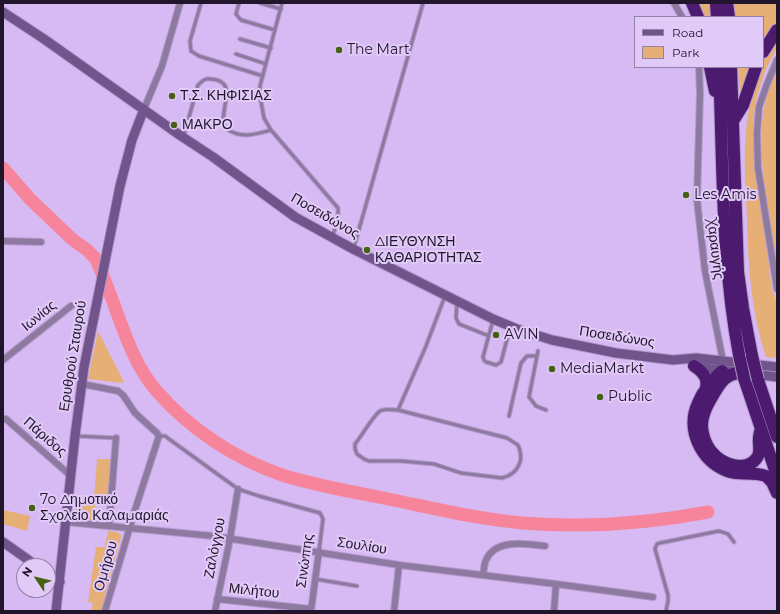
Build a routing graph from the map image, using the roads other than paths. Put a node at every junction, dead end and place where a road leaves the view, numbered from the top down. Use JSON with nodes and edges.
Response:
{"nodes":[{"id":1,"x":180,"y":3,"type":"edge"},
{"id":2,"x":201,"y":3,"type":"edge"},
{"id":3,"x":239,"y":3,"type":"edge"},
{"id":4,"x":260,"y":3,"type":"edge"},
{"id":5,"x":282,"y":3,"type":"edge"},
{"id":6,"x":423,"y":3,"type":"edge"},
{"id":7,"x":674,"y":3,"type":"edge"},
{"id":8,"x":692,"y":3,"type":"edge"},
{"id":9,"x":716,"y":3,"type":"edge"},
{"id":10,"x":728,"y":3,"type":"edge"},
{"id":11,"x":281,"y":9,"type":"junction"},
{"id":12,"x":3,"y":12,"type":"edge"},
{"id":13,"x":681,"y":16,"type":"edge"},
{"id":14,"x":698,"y":16,"type":"edge"},
{"id":15,"x":717,"y":16,"type":"edge"},
{"id":16,"x":729,"y":16,"type":"edge"},
{"id":17,"x":275,"y":30,"type":"junction"},
{"id":18,"x":777,"y":30,"type":"edge"},
{"id":19,"x":240,"y":39,"type":"dead end"},
{"id":20,"x":271,"y":48,"type":"junction"},
{"id":21,"x":764,"y":50,"type":"edge"},
{"id":22,"x":236,"y":54,"type":"dead end"},
{"id":23,"x":777,"y":60,"type":"edge"},
{"id":24,"x":266,"y":64,"type":"junction"},
{"id":25,"x":699,"y":68,"type":"edge"},
{"id":26,"x":710,"y":68,"type":"edge"},
{"id":27,"x":719,"y":68,"type":"edge"},
{"id":28,"x":731,"y":68,"type":"edge"},
{"id":29,"x":756,"y":68,"type":"edge"},
{"id":30,"x":263,"y":76,"type":"junction"},
{"id":31,"x":144,"y":110,"type":"junction"},
{"id":32,"x":721,"y":113,"type":"junction"},
{"id":33,"x":732,"y":122,"type":"junction"},
{"id":34,"x":271,"y":130,"type":"junction"},
{"id":35,"x":184,"y":138,"type":"junction"},
{"id":36,"x":332,"y":238,"type":"junction"},
{"id":37,"x":3,"y":242,"type":"edge"},
{"id":38,"x":41,"y":242,"type":"dead end"},
{"id":39,"x":353,"y":249,"type":"junction"},
{"id":40,"x":777,"y":289,"type":"edge"},
{"id":41,"x":446,"y":294,"type":"junction"},
{"id":42,"x":457,"y":300,"type":"junction"},
{"id":43,"x":71,"y":306,"type":"dead end"},
{"id":44,"x":493,"y":319,"type":"junction"},
{"id":45,"x":510,"y":326,"type":"junction"},
{"id":46,"x":489,"y":336,"type":"junction"},
{"id":47,"x":538,"y":351,"type":"dead end"},
{"id":48,"x":537,"y":356,"type":"junction"},
{"id":49,"x":3,"y":360,"type":"edge"},
{"id":50,"x":673,"y":360,"type":"junction"},
{"id":51,"x":694,"y":366,"type":"junction"},
{"id":52,"x":777,"y":368,"type":"edge"},
{"id":53,"x":723,"y":371,"type":"junction"},
{"id":54,"x":741,"y":375,"type":"junction"},
{"id":55,"x":777,"y":377,"type":"edge"},
{"id":56,"x":82,"y":384,"type":"junction"},
{"id":57,"x":704,"y":393,"type":"junction"},
{"id":58,"x":398,"y":410,"type":"junction"},
{"id":59,"x":546,"y":410,"type":"dead end"},
{"id":60,"x":509,"y":416,"type":"dead end"},
{"id":61,"x":3,"y":419,"type":"edge"},
{"id":62,"x":761,"y":429,"type":"junction"},
{"id":63,"x":75,"y":436,"type":"junction"},
{"id":64,"x":159,"y":436,"type":"junction"},
{"id":65,"x":777,"y":437,"type":"edge"},
{"id":66,"x":116,"y":438,"type":"joint"},
{"id":67,"x":71,"y":476,"type":"junction"},
{"id":68,"x":777,"y":476,"type":"edge"},
{"id":69,"x":238,"y":489,"type":"junction"},
{"id":70,"x":777,"y":493,"type":"edge"},
{"id":71,"x":66,"y":522,"type":"junction"},
{"id":72,"x":109,"y":526,"type":"junction"},
{"id":73,"x":129,"y":528,"type":"junction"},
{"id":74,"x":230,"y":538,"type":"junction"},
{"id":75,"x":3,"y":542,"type":"edge"},
{"id":76,"x":734,"y":542,"type":"dead end"},
{"id":77,"x":545,"y":546,"type":"dead end"},
{"id":78,"x":319,"y":551,"type":"junction"},
{"id":79,"x":26,"y":558,"type":"edge"},
{"id":80,"x":399,"y":565,"type":"junction"},
{"id":81,"x":483,"y":575,"type":"junction"},
{"id":82,"x":56,"y":579,"type":"edge"},
{"id":83,"x":315,"y":579,"type":"junction"},
{"id":84,"x":60,"y":582,"type":"junction"},
{"id":85,"x":556,"y":584,"type":"junction"},
{"id":86,"x":357,"y":586,"type":"dead end"},
{"id":87,"x":217,"y":598,"type":"junction"},
{"id":88,"x":654,"y":598,"type":"dead end"},
{"id":89,"x":311,"y":610,"type":"edge"},
{"id":90,"x":56,"y":611,"type":"edge"},
{"id":91,"x":105,"y":611,"type":"edge"},
{"id":92,"x":215,"y":611,"type":"edge"},
{"id":93,"x":394,"y":611,"type":"edge"},
{"id":94,"x":554,"y":611,"type":"edge"},
{"id":95,"x":666,"y":611,"type":"edge"}],
"edges":[{"from":1,"to":31,"type":"street"},
{"from":2,"to":30,"type":"lane"},
{"from":3,"to":17,"type":"lane"},
{"from":4,"to":11,"type":"lane"},
{"from":5,"to":11,"type":"lane"},
{"from":6,"to":39,"type":"lane"},
{"from":7,"to":13,"type":"street"},
{"from":8,"to":14,"type":"highway"},
{"from":9,"to":15,"type":"highway"},
{"from":10,"to":16,"type":"highway"},
{"from":11,"to":17,"type":"lane"},
{"from":12,"to":31,"type":"street","name":"Ποσειδώνος"},
{"from":17,"to":20,"type":"lane"},
{"from":18,"to":21,"type":"highway"},
{"from":19,"to":20,"type":"lane"},
{"from":20,"to":24,"type":"lane"},
{"from":22,"to":24,"type":"lane"},
{"from":23,"to":40,"type":"street"},
{"from":24,"to":30,"type":"lane"},
{"from":25,"to":53,"type":"street","name":"Χαραυγής"},
{"from":26,"to":32,"type":"highway"},
{"from":27,"to":32,"type":"highway"},
{"from":28,"to":33,"type":"highway"},
{"from":29,"to":33,"type":"highway"},
{"from":30,"to":34,"type":"lane"},
{"from":31,"to":35,"type":"street","name":"Ποσειδώνος"},
{"from":31,"to":56,"type":"street","name":"Ερυθρού Σταυρού"},
{"from":32,"to":54,"type":"highway","bridge":true},
{"from":33,"to":65,"type":"highway","bridge":true},
{"from":34,"to":35,"type":"lane"},
{"from":34,"to":36,"type":"lane"},
{"from":35,"to":36,"type":"street","name":"Ποσειδώνος"},
{"from":36,"to":39,"type":"street","name":"Ποσειδώνος"},
{"from":37,"to":38,"type":"street"},
{"from":39,"to":41,"type":"street","name":"Ποσειδώνος"},
{"from":41,"to":42,"type":"street","name":"Ποσειδώνος"},
{"from":41,"to":58,"type":"lane"},
{"from":42,"to":44,"type":"street","name":"Ποσειδώνος"},
{"from":42,"to":46,"type":"lane"},
{"from":43,"to":49,"type":"street","name":"Ιωνίας"},
{"from":44,"to":45,"type":"street","name":"Ποσειδώνος"},
{"from":44,"to":46,"type":"lane"},
{"from":45,"to":46,"type":"lane"},
{"from":45,"to":50,"type":"street","name":"Ποσειδώνος"},
{"from":47,"to":48,"type":"lane"},
{"from":48,"to":59,"type":"lane"},
{"from":48,"to":60,"type":"lane"},
{"from":50,"to":51,"type":"street","name":"Ποσειδώνος"},
{"from":50,"to":53,"type":"street","name":"Ποσειδώνος"},
{"from":51,"to":53,"type":"street","name":"Ποσειδώνος"},
{"from":51,"to":57,"type":"highway"},
{"from":52,"to":53,"type":"street","name":"Ποσειδώνος"},
{"from":53,"to":54,"type":"highway"},
{"from":53,"to":57,"type":"highway"},
{"from":53,"to":62,"type":"highway"},
{"from":54,"to":55,"type":"street"},
{"from":54,"to":62,"type":"highway"},
{"from":56,"to":63,"type":"street","name":"Ερυθρού Σταυρού"},
{"from":56,"to":64,"type":"street"},
{"from":57,"to":70,"type":"highway"},
{"from":58,"to":58,"type":"lane"},
{"from":61,"to":67,"type":"street","name":"Πάριδος"},
{"from":62,"to":68,"type":"highway"},
{"from":63,"to":66,"type":"lane"},
{"from":63,"to":67,"type":"street","name":"Ερυθρού Σταυρού"},
{"from":64,"to":69,"type":"lane"},
{"from":64,"to":73,"type":"street","name":"Ομήρου"},
{"from":66,"to":72,"type":"street"},
{"from":67,"to":71,"type":"street","name":"Ερυθρού Σταυρού"},
{"from":69,"to":74,"type":"street","name":"Ζαλόγγου"},
{"from":69,"to":78,"type":"lane","name":"Σινώπης"},
{"from":71,"to":72,"type":"street","name":"Σουλίου"},
{"from":71,"to":84,"type":"street","name":"Ερυθρού Σταυρού"},
{"from":72,"to":73,"type":"street","name":"Σουλίου"},
{"from":73,"to":74,"type":"street","name":"Σουλίου"},
{"from":73,"to":91,"type":"street","name":"Ομήρου"},
{"from":74,"to":78,"type":"street","name":"Σουλίου"},
{"from":74,"to":87,"type":"street","name":"Ζαλόγγου"},
{"from":75,"to":79,"type":"street"},
{"from":76,"to":95,"type":"lane"},
{"from":77,"to":81,"type":"street"},
{"from":78,"to":80,"type":"street","name":"Σουλίου"},
{"from":78,"to":83,"type":"street","name":"Σινώπης"},
{"from":80,"to":81,"type":"street","name":"Σουλίου"},
{"from":80,"to":93,"type":"street"},
{"from":81,"to":85,"type":"street","name":"Σουλίου"},
{"from":82,"to":84,"type":"street"},
{"from":83,"to":86,"type":"lane"},
{"from":83,"to":89,"type":"street","name":"Σινώπης"},
{"from":84,"to":90,"type":"street","name":"Ερυθρού Σταυρού"},
{"from":85,"to":88,"type":"street","name":"Σουλίου"},
{"from":85,"to":94,"type":"street"},
{"from":87,"to":89,"type":"street","name":"Μιλήτου"},
{"from":87,"to":92,"type":"street","name":"Ζαλόγγου"}]}
